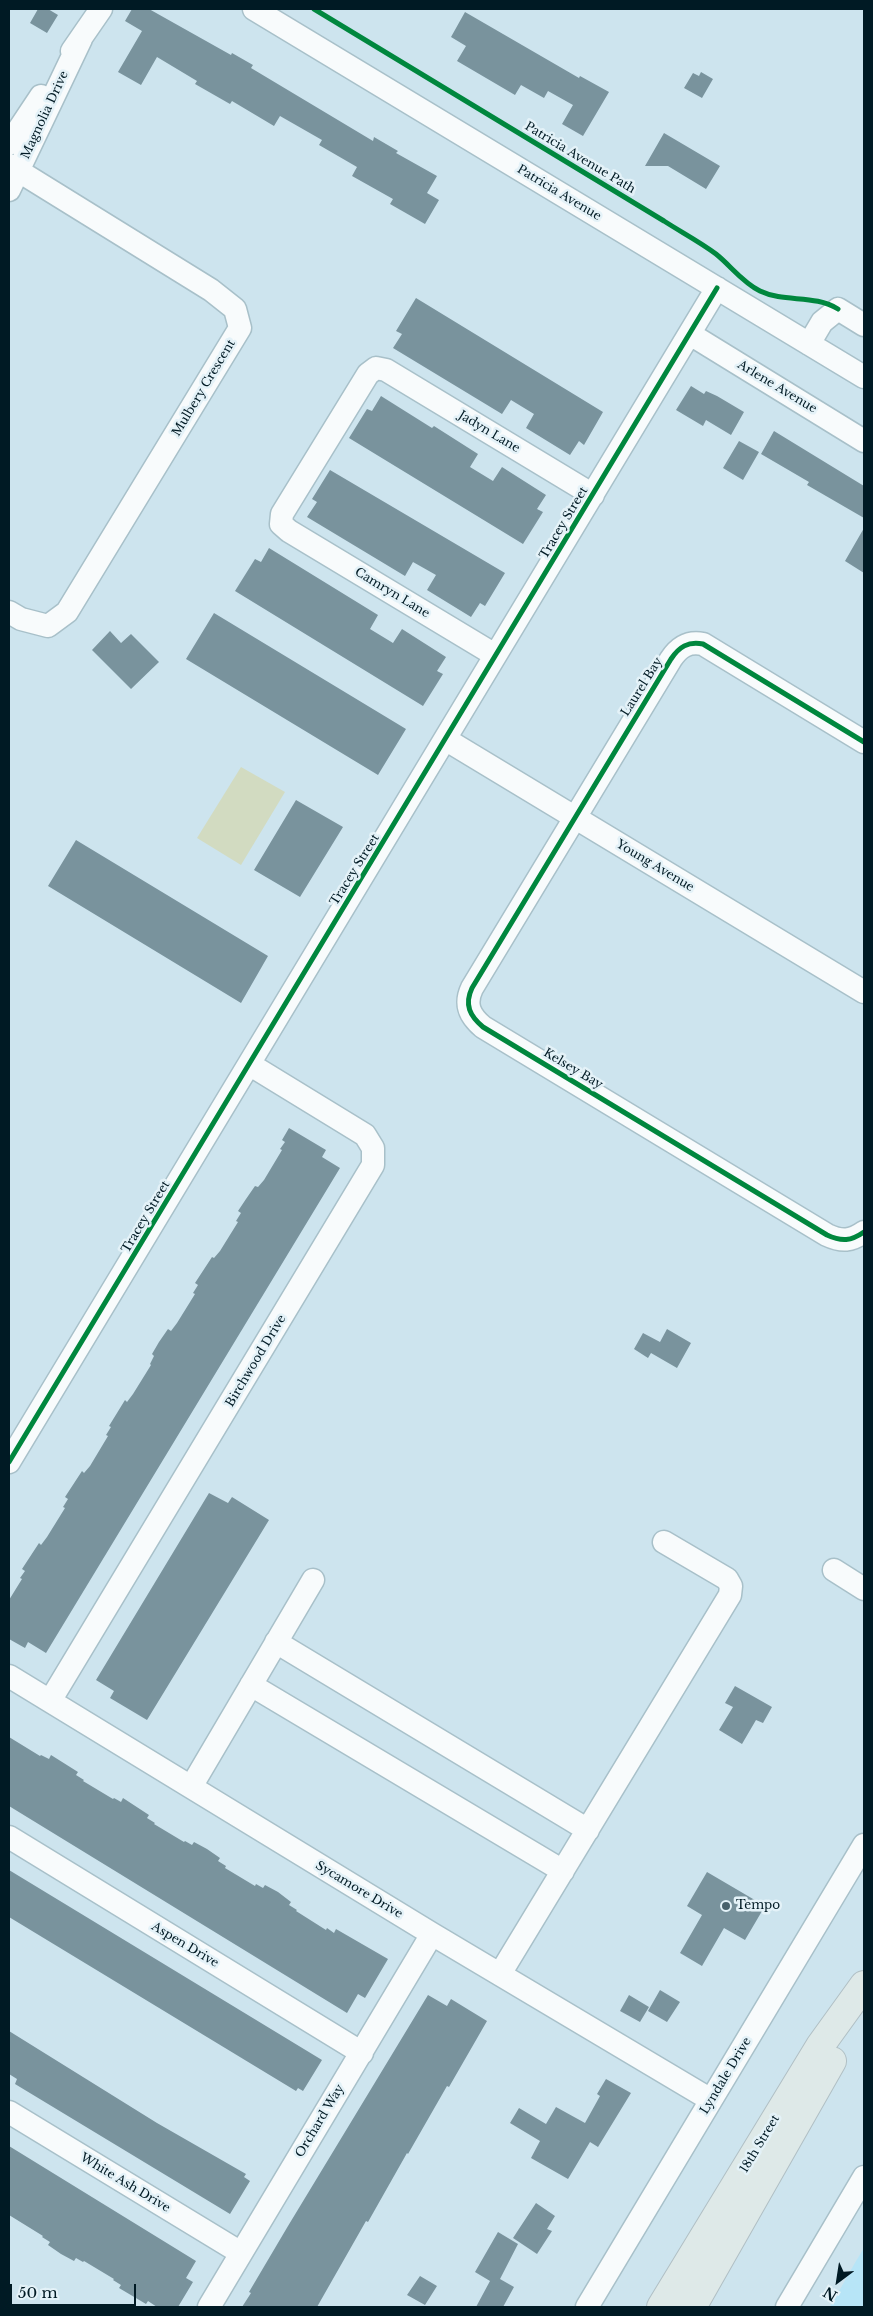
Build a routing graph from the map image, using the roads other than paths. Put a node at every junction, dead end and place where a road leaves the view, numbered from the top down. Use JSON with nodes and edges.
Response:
{"nodes":[{"id":1,"x":101,"y":9,"type":"edge"},
{"id":2,"x":254,"y":9,"type":"edge"},
{"id":3,"x":81,"y":39,"type":"junction"},
{"id":4,"x":9,"y":144,"type":"edge"},
{"id":5,"x":12,"y":175,"type":"edge"},
{"id":6,"x":717,"y":288,"type":"junction"},
{"id":7,"x":864,"y":325,"type":"edge"},
{"id":8,"x":690,"y":334,"type":"junction"},
{"id":9,"x":808,"y":344,"type":"junction"},
{"id":10,"x":864,"y":377,"type":"edge"},
{"id":11,"x":864,"y":440,"type":"edge"},
{"id":12,"x":593,"y":495,"type":"junction"},
{"id":13,"x":289,"y":531,"type":"joint"},
{"id":14,"x":9,"y":612,"type":"edge"},
{"id":15,"x":495,"y":655,"type":"junction"},
{"id":16,"x":445,"y":739,"type":"junction"},
{"id":17,"x":864,"y":742,"type":"edge"},
{"id":18,"x":574,"y":817,"type":"junction"},
{"id":19,"x":864,"y":992,"type":"edge"},
{"id":20,"x":249,"y":1064,"type":"junction"},
{"id":21,"x":864,"y":1232,"type":"edge"},
{"id":22,"x":9,"y":1462,"type":"edge"},
{"id":23,"x":664,"y":1542,"type":"dead end"},
{"id":24,"x":834,"y":1570,"type":"dead end"},
{"id":25,"x":313,"y":1580,"type":"dead end"},
{"id":26,"x":864,"y":1589,"type":"edge"},
{"id":27,"x":276,"y":1642,"type":"junction"},
{"id":28,"x":9,"y":1676,"type":"edge"},
{"id":29,"x":251,"y":1685,"type":"junction"},
{"id":30,"x":50,"y":1701,"type":"junction"},
{"id":31,"x":191,"y":1787,"type":"junction"},
{"id":32,"x":588,"y":1830,"type":"junction"},
{"id":33,"x":9,"y":1837,"type":"edge"},
{"id":34,"x":864,"y":1845,"type":"edge"},
{"id":35,"x":563,"y":1871,"type":"junction"},
{"id":36,"x":432,"y":1934,"type":"junction"},
{"id":37,"x":500,"y":1974,"type":"junction"},
{"id":38,"x":864,"y":1985,"type":"edge"},
{"id":39,"x":864,"y":1994,"type":"edge"},
{"id":40,"x":362,"y":2052,"type":"junction"},
{"id":41,"x":711,"y":2100,"type":"junction"},
{"id":42,"x":9,"y":2112,"type":"edge"},
{"id":43,"x":861,"y":2192,"type":"edge"},
{"id":44,"x":241,"y":2253,"type":"junction"},
{"id":45,"x":209,"y":2307,"type":"edge"},
{"id":46,"x":587,"y":2307,"type":"edge"},
{"id":47,"x":661,"y":2307,"type":"edge"},
{"id":48,"x":692,"y":2307,"type":"edge"},
{"id":49,"x":787,"y":2307,"type":"edge"}],
"edges":[{"from":1,"to":3,"type":"street","name":"Magnolia Drive"},
{"from":2,"to":6,"type":"street","name":"Patricia Avenue"},
{"from":3,"to":4,"type":"street","name":"Magnolia Drive"},
{"from":3,"to":5,"type":"street","name":"Magnolia Drive"},
{"from":5,"to":14,"type":"street","name":"Mulbery Crescent"},
{"from":6,"to":8,"type":"street","name":"Tracey Street"},
{"from":6,"to":9,"type":"street","name":"Patricia Avenue"},
{"from":7,"to":9,"type":"street"},
{"from":8,"to":11,"type":"street","name":"Arlene Avenue"},
{"from":8,"to":12,"type":"street","name":"Tracey Street"},
{"from":9,"to":10,"type":"street","name":"Patricia Avenue"},
{"from":12,"to":13,"type":"street","name":"Jadyn Lane"},
{"from":12,"to":15,"type":"street","name":"Tracey Street"},
{"from":13,"to":15,"type":"street","name":"Camryn Lane"},
{"from":15,"to":16,"type":"street","name":"Tracey Street"},
{"from":16,"to":18,"type":"street","name":"Young Avenue"},
{"from":16,"to":20,"type":"street","name":"Tracey Street"},
{"from":17,"to":18,"type":"street","name":"Laurel Bay"},
{"from":18,"to":19,"type":"street","name":"Young Avenue"},
{"from":18,"to":21,"type":"street","name":"Kelsey Bay"},
{"from":20,"to":22,"type":"street","name":"Tracey Street"},
{"from":20,"to":30,"type":"street","name":"Birchwood Drive"},
{"from":23,"to":32,"type":"street"},
{"from":24,"to":26,"type":"street"},
{"from":25,"to":27,"type":"street"},
{"from":27,"to":29,"type":"street"},
{"from":27,"to":32,"type":"street"},
{"from":28,"to":30,"type":"street","name":"Sycamore Drive"},
{"from":29,"to":31,"type":"street"},
{"from":29,"to":35,"type":"street"},
{"from":30,"to":31,"type":"street","name":"Sycamore Drive"},
{"from":31,"to":36,"type":"street","name":"Sycamore Drive"},
{"from":32,"to":35,"type":"street"},
{"from":33,"to":40,"type":"street","name":"Aspen Drive"},
{"from":34,"to":41,"type":"street","name":"Lyndale Drive"},
{"from":35,"to":37,"type":"street"},
{"from":36,"to":37,"type":"street","name":"Sycamore Drive"},
{"from":36,"to":40,"type":"street","name":"Orchard Way"},
{"from":37,"to":41,"type":"street","name":"Sycamore Drive"},
{"from":38,"to":47,"type":"main road","name":"18th Street"},
{"from":39,"to":48,"type":"main road","name":"18th Street"},
{"from":40,"to":44,"type":"street","name":"Orchard Way"},
{"from":41,"to":46,"type":"street","name":"Lyndale Drive"},
{"from":42,"to":44,"type":"street","name":"White Ash Drive"},
{"from":43,"to":49,"type":"street"},
{"from":44,"to":45,"type":"street","name":"Orchard Way"}]}
